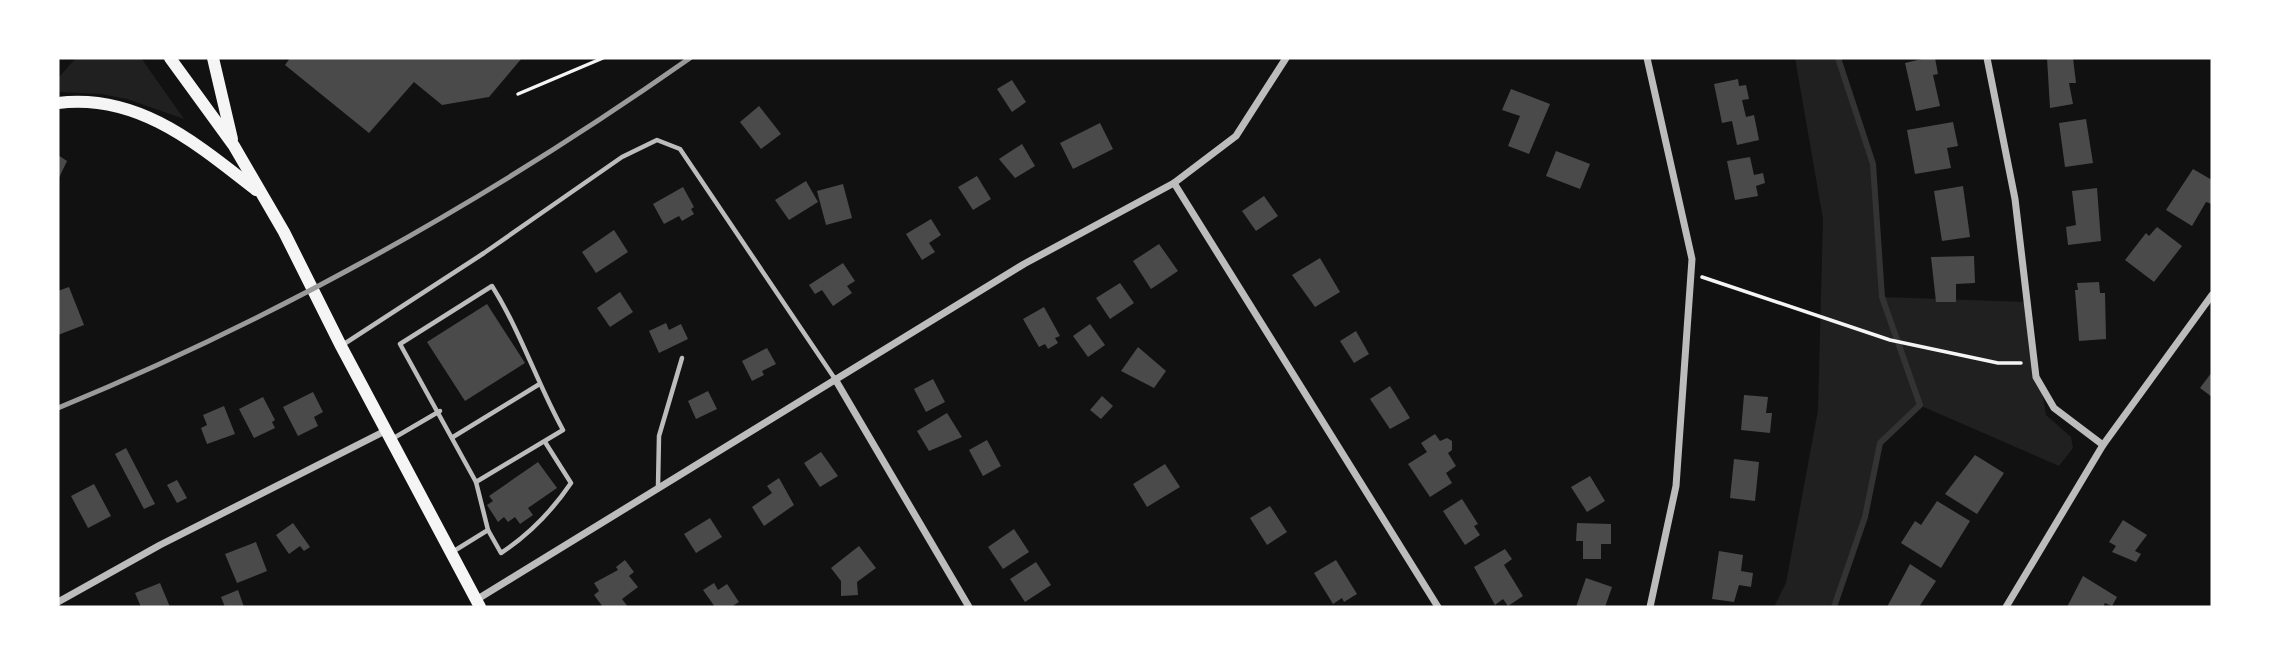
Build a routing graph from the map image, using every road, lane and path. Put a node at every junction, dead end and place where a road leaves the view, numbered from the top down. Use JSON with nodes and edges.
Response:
{"nodes":[{"id":1,"x":170,"y":58,"type":"edge"},
{"id":2,"x":213,"y":58,"type":"edge"},
{"id":3,"x":603,"y":58,"type":"edge"},
{"id":4,"x":1286,"y":58,"type":"edge"},
{"id":5,"x":1647,"y":58,"type":"edge"},
{"id":6,"x":1987,"y":58,"type":"edge"},
{"id":7,"x":518,"y":94,"type":"dead end"},
{"id":8,"x":58,"y":103,"type":"edge"},
{"id":9,"x":233,"y":146,"type":"junction"},
{"id":10,"x":1174,"y":183,"type":"junction"},
{"id":11,"x":262,"y":194,"type":"junction"},
{"id":12,"x":1692,"y":273,"type":"junction"},
{"id":13,"x":2212,"y":295,"type":"edge"},
{"id":14,"x":341,"y":346,"type":"junction"},
{"id":15,"x":682,"y":358,"type":"dead end"},
{"id":16,"x":2034,"y":363,"type":"junction"},
{"id":17,"x":835,"y":379,"type":"junction"},
{"id":18,"x":538,"y":385,"type":"junction"},
{"id":19,"x":440,"y":411,"type":"junction"},
{"id":20,"x":389,"y":435,"type":"junction"},
{"id":21,"x":453,"y":437,"type":"junction"},
{"id":22,"x":545,"y":442,"type":"junction"},
{"id":23,"x":2102,"y":445,"type":"junction"},
{"id":24,"x":476,"y":482,"type":"junction"},
{"id":25,"x":658,"y":488,"type":"junction"},
{"id":26,"x":488,"y":530,"type":"junction"},
{"id":27,"x":451,"y":552,"type":"junction"},
{"id":28,"x":58,"y":602,"type":"edge"},
{"id":29,"x":478,"y":604,"type":"edge"},
{"id":30,"x":969,"y":607,"type":"edge"},
{"id":31,"x":1438,"y":607,"type":"edge"},
{"id":32,"x":1650,"y":607,"type":"edge"},
{"id":33,"x":2006,"y":607,"type":"edge"}],
"edges":[{"from":1,"to":9,"type":"main road"},
{"from":2,"to":9,"type":"main road"},
{"from":3,"to":7,"type":"path"},
{"from":4,"to":10,"type":"street"},
{"from":5,"to":12,"type":"street"},
{"from":6,"to":16,"type":"street"},
{"from":8,"to":11,"type":"main road"},
{"from":9,"to":11,"type":"main road"},
{"from":10,"to":17,"type":"street"},
{"from":10,"to":31,"type":"street"},
{"from":11,"to":14,"type":"main road"},
{"from":12,"to":16,"type":"path"},
{"from":12,"to":32,"type":"street"},
{"from":13,"to":23,"type":"street"},
{"from":14,"to":17,"type":"lane"},
{"from":14,"to":20,"type":"main road"},
{"from":15,"to":25,"type":"lane"},
{"from":16,"to":23,"type":"street"},
{"from":17,"to":25,"type":"street"},
{"from":17,"to":30,"type":"street"},
{"from":18,"to":19,"type":"lane"},
{"from":18,"to":21,"type":"lane"},
{"from":18,"to":22,"type":"lane"},
{"from":19,"to":20,"type":"lane"},
{"from":19,"to":21,"type":"lane"},
{"from":20,"to":27,"type":"main road"},
{"from":20,"to":28,"type":"street"},
{"from":21,"to":24,"type":"lane"},
{"from":22,"to":24,"type":"lane"},
{"from":22,"to":26,"type":"lane"},
{"from":23,"to":33,"type":"street"},
{"from":24,"to":26,"type":"lane"},
{"from":25,"to":29,"type":"street"},
{"from":26,"to":27,"type":"lane"},
{"from":27,"to":29,"type":"main road"}]}
